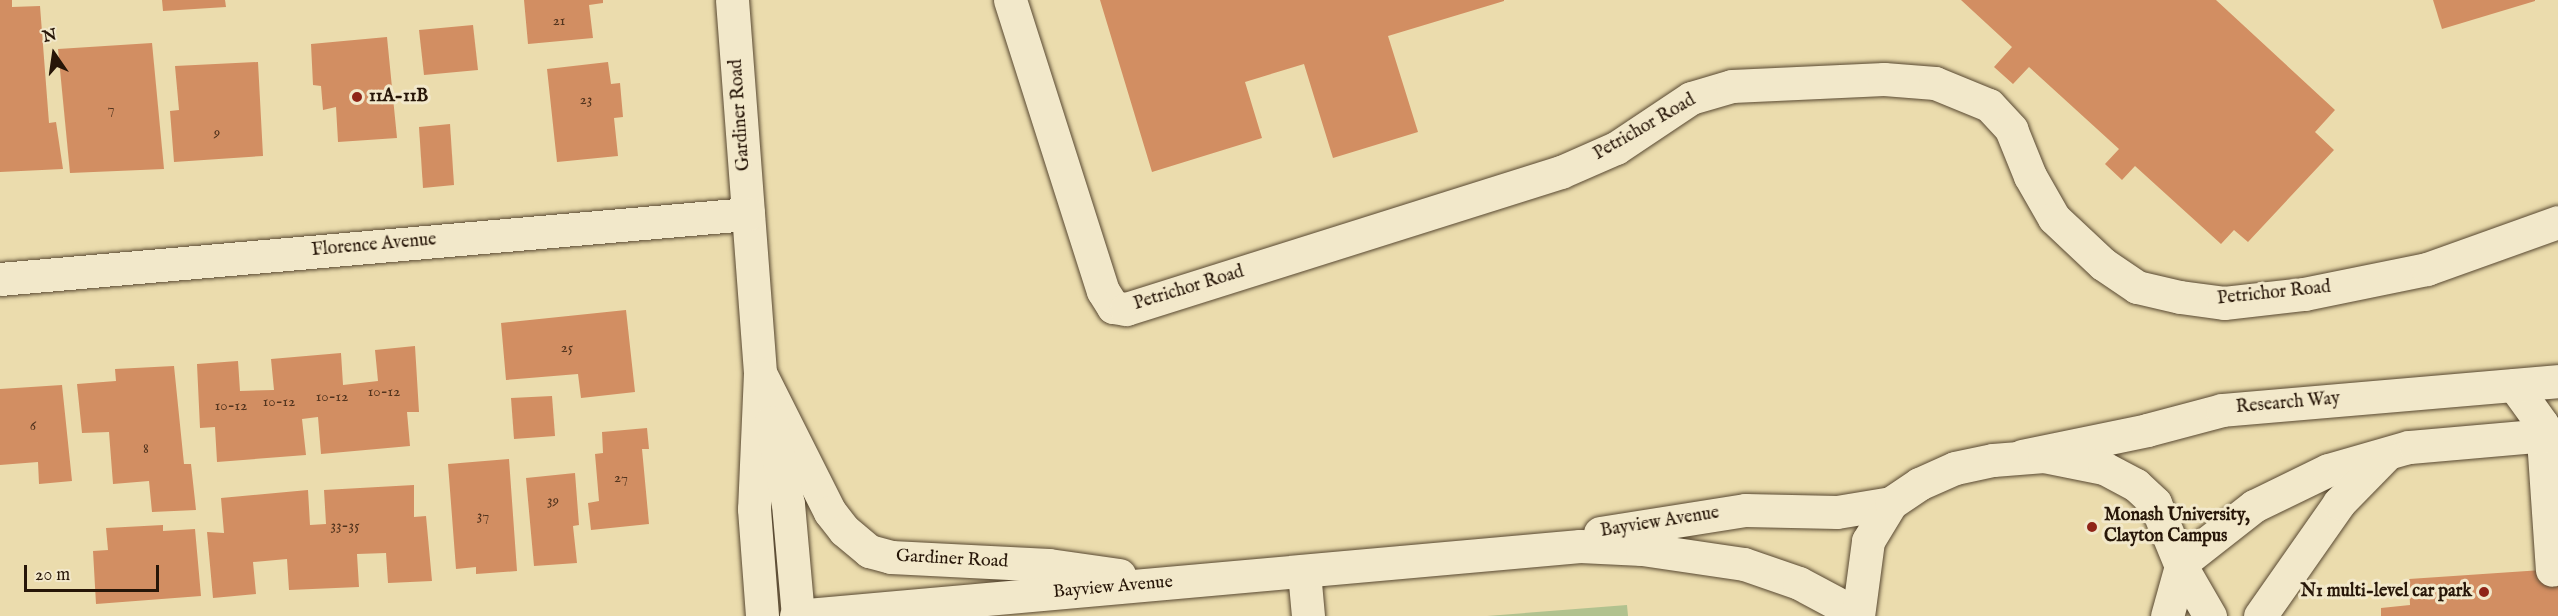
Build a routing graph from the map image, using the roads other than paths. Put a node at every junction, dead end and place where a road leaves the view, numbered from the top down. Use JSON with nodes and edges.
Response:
{"nodes":[{"id":1,"x":732,"y":0,"type":"edge"},
{"id":2,"x":1010,"y":0,"type":"edge"},
{"id":3,"x":748,"y":214,"type":"junction"},
{"id":4,"x":2558,"y":222,"type":"edge"},
{"id":5,"x":0,"y":279,"type":"edge"},
{"id":6,"x":760,"y":373,"type":"junction"},
{"id":7,"x":2558,"y":381,"type":"edge"},
{"id":8,"x":2514,"y":385,"type":"junction"},
{"id":9,"x":2551,"y":435,"type":"edge"},
{"id":10,"x":2391,"y":451,"type":"junction"},
{"id":11,"x":2022,"y":456,"type":"junction"},
{"id":12,"x":1891,"y":503,"type":"junction"},
{"id":13,"x":1429,"y":558,"type":"junction"},
{"id":14,"x":2180,"y":565,"type":"junction"},
{"id":15,"x":2552,"y":570,"type":"dead end"},
{"id":16,"x":1304,"y":572,"type":"junction"},
{"id":17,"x":1174,"y":583,"type":"junction"},
{"id":18,"x":1858,"y":615,"type":"edge"},
{"id":19,"x":762,"y":616,"type":"edge"},
{"id":20,"x":797,"y":616,"type":"edge"},
{"id":21,"x":1308,"y":616,"type":"edge"},
{"id":22,"x":2167,"y":616,"type":"edge"},
{"id":23,"x":2210,"y":616,"type":"edge"},
{"id":24,"x":2260,"y":616,"type":"edge"}],
"edges":[{"from":1,"to":3,"type":"street","name":"Gardiner Road"},
{"from":2,"to":4,"type":"street","name":"Petrichor Road"},
{"from":3,"to":5,"type":"street","name":"Florence Avenue"},
{"from":3,"to":6,"type":"street","name":"Gardiner Road"},
{"from":6,"to":17,"type":"street","name":"Gardiner Road"},
{"from":6,"to":19,"type":"street","name":"Gardiner Road"},
{"from":6,"to":20,"type":"street","name":"Gardiner Road"},
{"from":7,"to":8,"type":"street","name":"Research Way"},
{"from":8,"to":9,"type":"street"},
{"from":8,"to":11,"type":"street","name":"Research Way"},
{"from":9,"to":10,"type":"street"},
{"from":9,"to":15,"type":"street"},
{"from":10,"to":14,"type":"street"},
{"from":10,"to":24,"type":"street"},
{"from":11,"to":12,"type":"street"},
{"from":11,"to":14,"type":"street"},
{"from":12,"to":13,"type":"street","name":"Bayview Avenue"},
{"from":12,"to":18,"type":"street"},
{"from":13,"to":16,"type":"street","name":"Bayview Avenue"},
{"from":13,"to":18,"type":"street","name":"Bayview Avenue"},
{"from":14,"to":22,"type":"street"},
{"from":14,"to":23,"type":"street"},
{"from":16,"to":17,"type":"street","name":"Bayview Avenue"},
{"from":16,"to":21,"type":"street"},
{"from":17,"to":20,"type":"street","name":"Bayview Avenue"}]}
